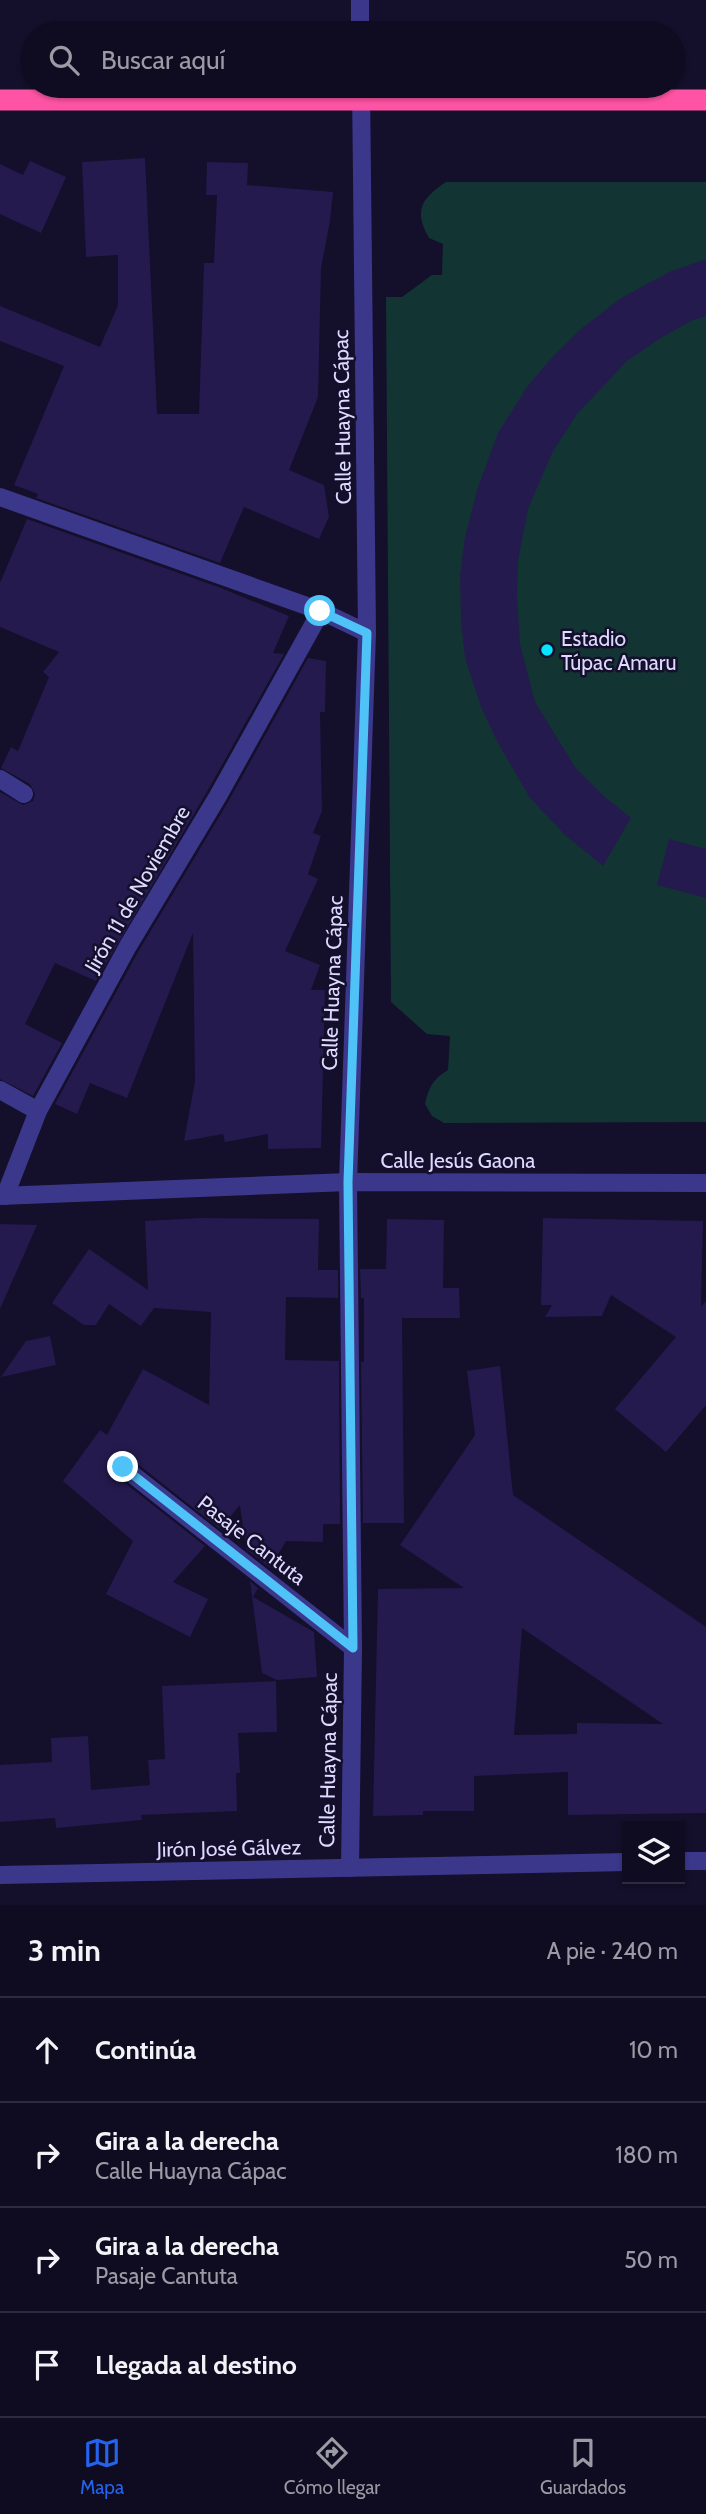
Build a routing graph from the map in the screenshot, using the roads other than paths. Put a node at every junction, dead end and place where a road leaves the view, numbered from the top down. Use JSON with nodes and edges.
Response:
{"nodes":[{"id":1,"x":360,"y":0,"type":"edge"},
{"id":2,"x":360,"y":21,"type":"edge"},
{"id":3,"x":103,"y":98,"type":"edge"},
{"id":4,"x":361,"y":98,"type":"edge"},
{"id":5,"x":607,"y":98,"type":"edge"},
{"id":6,"x":0,"y":100,"type":"edge"},
{"id":7,"x":706,"y":100,"type":"edge"},
{"id":8,"x":0,"y":497,"type":"edge"},
{"id":9,"x":320,"y":611,"type":"junction"},
{"id":10,"x":367,"y":633,"type":"junction"},
{"id":11,"x":0,"y":779,"type":"edge"},
{"id":12,"x":24,"y":794,"type":"dead end"},
{"id":13,"x":0,"y":1090,"type":"edge"},
{"id":14,"x":38,"y":1111,"type":"junction"},
{"id":15,"x":348,"y":1182,"type":"junction"},
{"id":16,"x":706,"y":1183,"type":"edge"},
{"id":17,"x":3,"y":1196,"type":"edge"},
{"id":18,"x":123,"y":1467,"type":"dead end"},
{"id":19,"x":353,"y":1648,"type":"junction"},
{"id":20,"x":685,"y":1861,"type":"edge"},
{"id":21,"x":706,"y":1861,"type":"edge"},
{"id":22,"x":622,"y":1862,"type":"edge"},
{"id":23,"x":350,"y":1868,"type":"junction"},
{"id":24,"x":0,"y":1875,"type":"edge"}],
"edges":[{"from":1,"to":2,"type":"street"},
{"from":3,"to":6,"type":"highway"},
{"from":4,"to":10,"type":"street","name":"Calle Huayna Cápac"},
{"from":5,"to":7,"type":"highway"},
{"from":8,"to":9,"type":"street"},
{"from":9,"to":10,"type":"street"},
{"from":9,"to":14,"type":"street","name":"Jirón 11 de Noviembre"},
{"from":10,"to":15,"type":"street","name":"Calle Huayna Cápac"},
{"from":11,"to":12,"type":"street"},
{"from":13,"to":14,"type":"street"},
{"from":14,"to":17,"type":"street","name":"Jirón 11 de Noviembre"},
{"from":15,"to":16,"type":"street","name":"Calle Jesús Gaona"},
{"from":15,"to":17,"type":"street","name":"Calle Jesús Gaona"},
{"from":15,"to":19,"type":"street","name":"Calle Huayna Cápac"},
{"from":18,"to":19,"type":"street","name":"Pasaje Cantuta"},
{"from":19,"to":23,"type":"street","name":"Calle Huayna Cápac"},
{"from":20,"to":21,"type":"street"},
{"from":22,"to":23,"type":"street","name":"Jirón José Gálvez"},
{"from":23,"to":24,"type":"street","name":"Jirón José Gálvez"}]}
